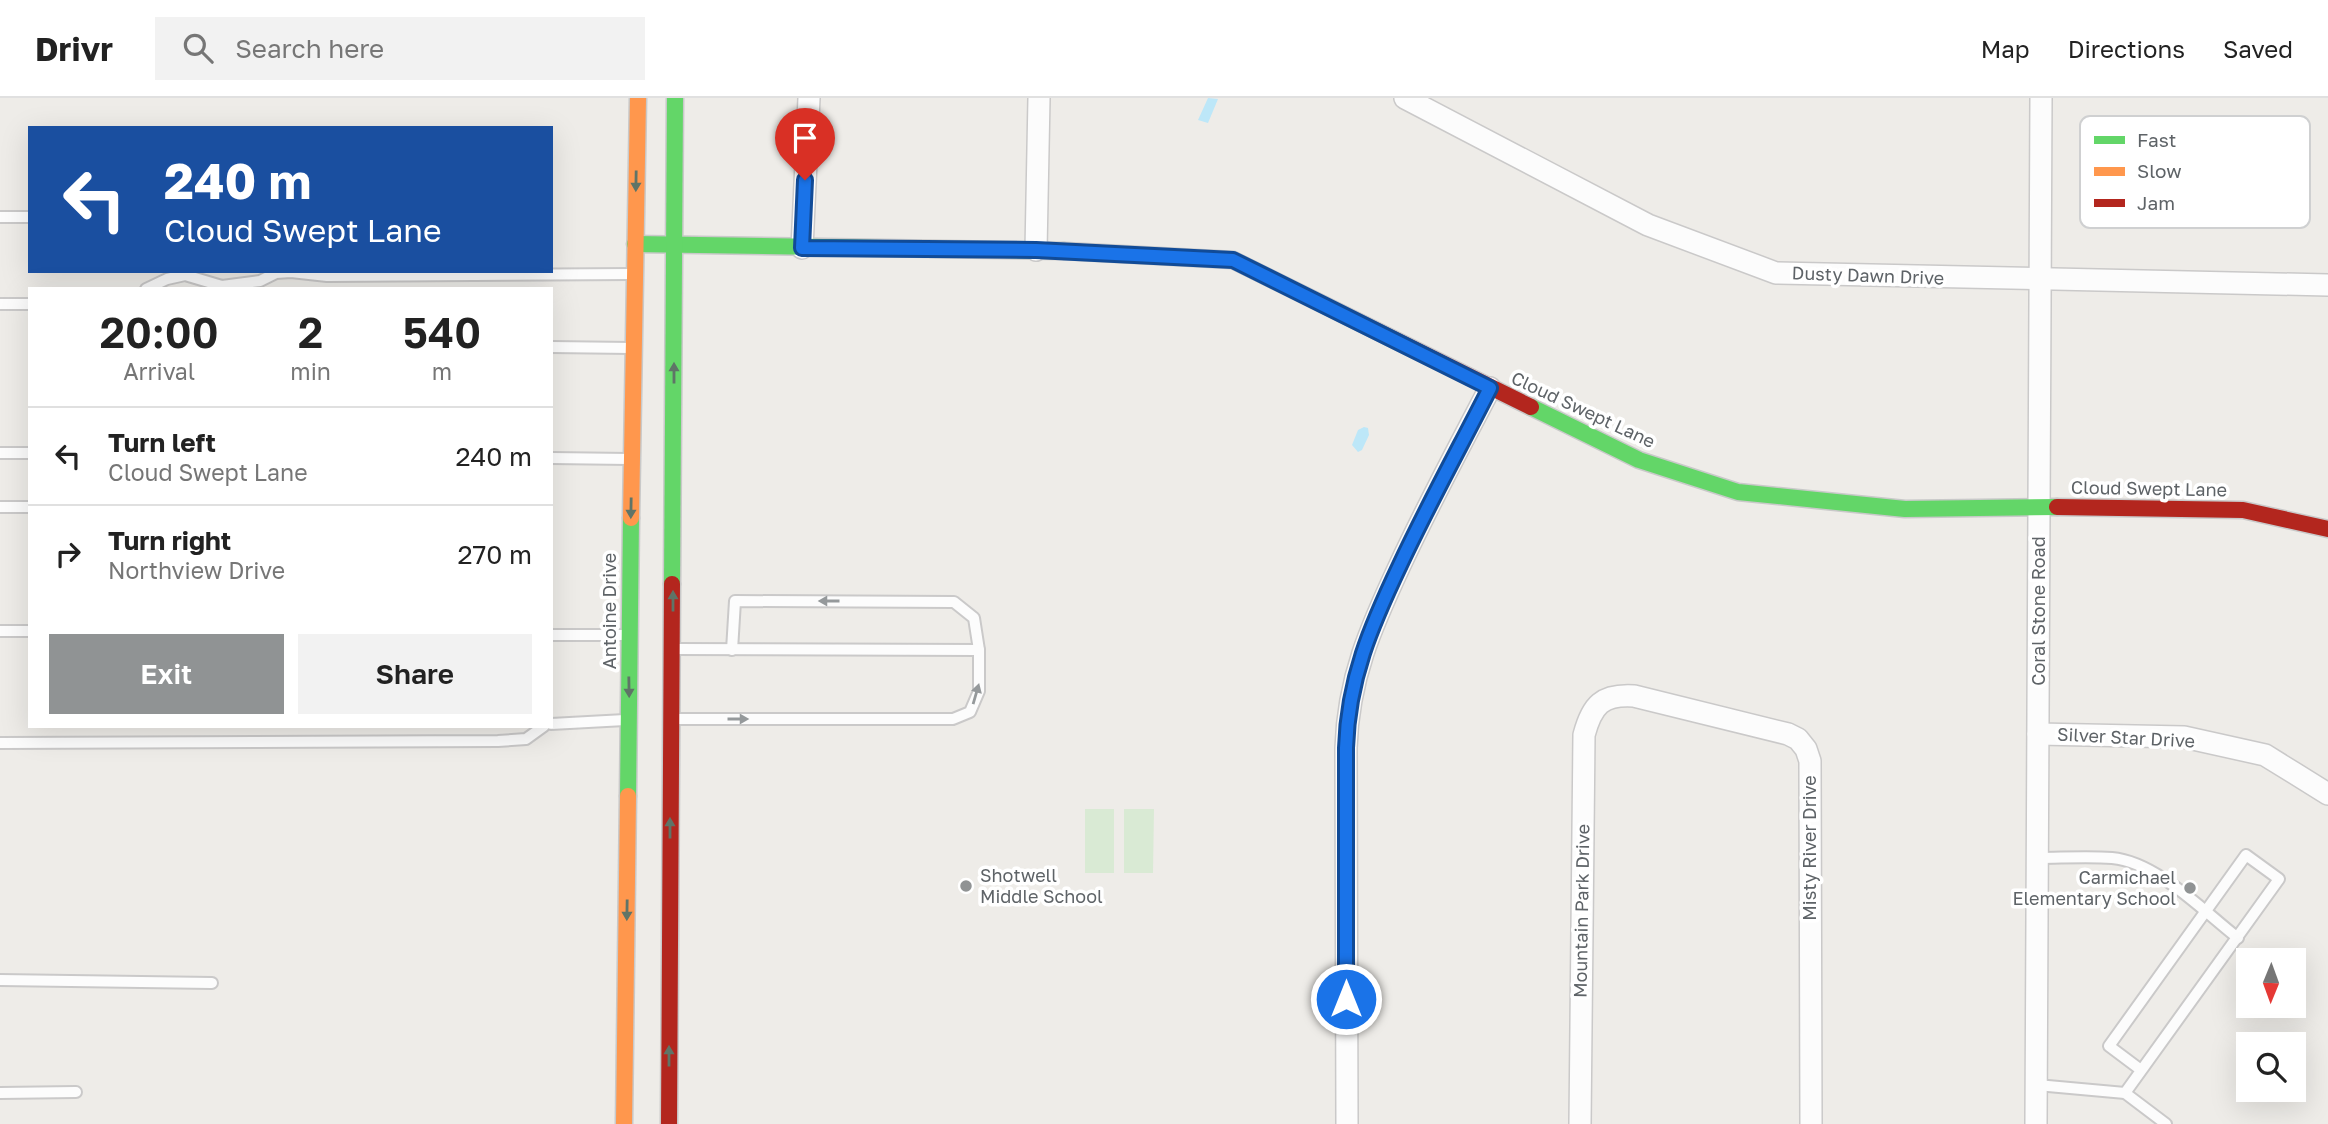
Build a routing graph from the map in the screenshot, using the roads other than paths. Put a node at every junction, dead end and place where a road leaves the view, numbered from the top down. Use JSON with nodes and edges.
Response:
{"nodes":[{"id":1,"x":638,"y":98,"type":"edge"},
{"id":2,"x":675,"y":98,"type":"edge"},
{"id":3,"x":809,"y":98,"type":"edge"},
{"id":4,"x":1039,"y":98,"type":"edge"},
{"id":5,"x":1405,"y":98,"type":"edge"},
{"id":6,"x":2041,"y":98,"type":"edge"},
{"id":7,"x":0,"y":217,"type":"edge"},
{"id":8,"x":28,"y":217,"type":"edge"},
{"id":9,"x":635,"y":244,"type":"junction"},
{"id":10,"x":675,"y":244,"type":"junction"},
{"id":11,"x":802,"y":248,"type":"junction"},
{"id":12,"x":1036,"y":250,"type":"junction"},
{"id":13,"x":276,"y":273,"type":"edge"},
{"id":14,"x":300,"y":273,"type":"edge"},
{"id":15,"x":634,"y":275,"type":"junction"},
{"id":16,"x":2039,"y":281,"type":"junction"},
{"id":17,"x":2328,"y":285,"type":"edge"},
{"id":18,"x":150,"y":287,"type":"edge"},
{"id":19,"x":0,"y":304,"type":"edge"},
{"id":20,"x":28,"y":304,"type":"edge"},
{"id":21,"x":553,"y":347,"type":"edge"},
{"id":22,"x":633,"y":348,"type":"junction"},
{"id":23,"x":1490,"y":388,"type":"junction"},
{"id":24,"x":0,"y":453,"type":"edge"},
{"id":25,"x":28,"y":453,"type":"edge"},
{"id":26,"x":553,"y":458,"type":"edge"},
{"id":27,"x":631,"y":459,"type":"junction"},
{"id":28,"x":0,"y":506,"type":"edge"},
{"id":29,"x":28,"y":507,"type":"edge"},
{"id":30,"x":2040,"y":507,"type":"junction"},
{"id":31,"x":2328,"y":529,"type":"edge"},
{"id":32,"x":0,"y":631,"type":"edge"},
{"id":33,"x":28,"y":631,"type":"edge"},
{"id":34,"x":553,"y":635,"type":"edge"},
{"id":35,"x":629,"y":635,"type":"junction"},
{"id":36,"x":673,"y":649,"type":"junction"},
{"id":37,"x":732,"y":650,"type":"junction"},
{"id":38,"x":979,"y":650,"type":"junction"},
{"id":39,"x":1600,"y":702,"type":"joint"},
{"id":40,"x":650,"y":719,"type":"junction"},
{"id":41,"x":553,"y":724,"type":"edge"},
{"id":42,"x":541,"y":728,"type":"edge"},
{"id":43,"x":2038,"y":734,"type":"junction"},
{"id":44,"x":0,"y":743,"type":"edge"},
{"id":45,"x":2328,"y":794,"type":"edge"},
{"id":46,"x":2037,"y":858,"type":"junction"},
{"id":47,"x":2205,"y":912,"type":"junction"},
{"id":48,"x":2238,"y":938,"type":"junction"},
{"id":49,"x":0,"y":980,"type":"edge"},
{"id":50,"x":212,"y":983,"type":"dead end"},
{"id":51,"x":2141,"y":1070,"type":"junction"},
{"id":52,"x":2037,"y":1085,"type":"junction"},
{"id":53,"x":76,"y":1092,"type":"dead end"},
{"id":54,"x":0,"y":1093,"type":"edge"},
{"id":55,"x":2125,"y":1093,"type":"junction"},
{"id":56,"x":624,"y":1124,"type":"edge"},
{"id":57,"x":669,"y":1124,"type":"edge"},
{"id":58,"x":1347,"y":1124,"type":"edge"},
{"id":59,"x":1580,"y":1124,"type":"edge"},
{"id":60,"x":1811,"y":1124,"type":"edge"},
{"id":61,"x":2036,"y":1124,"type":"edge"},
{"id":62,"x":2166,"y":1124,"type":"edge"}],
"edges":[{"from":1,"to":9,"type":"main road","name":"Antoine Drive","one_way":true},
{"from":2,"to":10,"type":"main road","name":"Antoine Drive"},
{"from":3,"to":11,"type":"street"},
{"from":4,"to":12,"type":"street"},
{"from":5,"to":16,"type":"street","name":"Dusty Dawn Drive"},
{"from":6,"to":16,"type":"street","name":"Coral Stone Road"},
{"from":7,"to":8,"type":"lane"},
{"from":9,"to":10,"type":"main road","name":"Cloud Swept Lane"},
{"from":9,"to":15,"type":"main road","name":"Antoine Drive"},
{"from":10,"to":11,"type":"main road","name":"Cloud Swept Lane"},
{"from":36,"to":10,"type":"main road","name":"Antoine Drive","one_way":true},
{"from":11,"to":12,"type":"main road","name":"Cloud Swept Lane"},
{"from":12,"to":23,"type":"main road","name":"Cloud Swept Lane"},
{"from":13,"to":18,"type":"lane"},
{"from":14,"to":15,"type":"lane"},
{"from":15,"to":22,"type":"main road","name":"Antoine Drive"},
{"from":16,"to":17,"type":"street","name":"Dusty Dawn Drive"},
{"from":16,"to":30,"type":"street","name":"Coral Stone Road"},
{"from":19,"to":20,"type":"lane"},
{"from":21,"to":22,"type":"lane"},
{"from":22,"to":27,"type":"main road","name":"Antoine Drive"},
{"from":23,"to":30,"type":"main road","name":"Cloud Swept Lane"},
{"from":23,"to":58,"type":"street"},
{"from":24,"to":25,"type":"lane"},
{"from":26,"to":27,"type":"lane"},
{"from":27,"to":35,"type":"main road","name":"Antoine Drive","one_way":true},
{"from":28,"to":29,"type":"lane"},
{"from":30,"to":31,"type":"main road","name":"Cloud Swept Lane"},
{"from":30,"to":43,"type":"street","name":"Coral Stone Road"},
{"from":32,"to":33,"type":"lane"},
{"from":34,"to":35,"type":"lane"},
{"from":35,"to":40,"type":"main road","name":"Antoine Drive","one_way":true},
{"from":36,"to":37,"type":"lane"},
{"from":36,"to":40,"type":"main road","name":"Antoine Drive"},
{"from":37,"to":38,"type":"lane"},
{"from":38,"to":37,"type":"lane","one_way":true},
{"from":40,"to":38,"type":"lane","one_way":true},
{"from":39,"to":59,"type":"street","name":"Mountain Park Drive"},
{"from":39,"to":60,"type":"street","name":"Misty River Drive"},
{"from":40,"to":41,"type":"lane"},
{"from":40,"to":56,"type":"main road","name":"Antoine Drive","one_way":true},
{"from":57,"to":40,"type":"main road","name":"Antoine Drive","one_way":true},
{"from":42,"to":44,"type":"lane"},
{"from":43,"to":45,"type":"street","name":"Silver Star Drive"},
{"from":43,"to":46,"type":"street","name":"Coral Stone Road"},
{"from":46,"to":47,"type":"lane"},
{"from":46,"to":52,"type":"street","name":"Coral Stone Road"},
{"from":47,"to":48,"type":"lane"},
{"from":47,"to":48,"type":"lane"},
{"from":47,"to":51,"type":"lane"},
{"from":48,"to":51,"type":"lane"},
{"from":49,"to":50,"type":"lane"},
{"from":51,"to":55,"type":"lane"},
{"from":52,"to":55,"type":"lane"},
{"from":52,"to":61,"type":"street","name":"Coral Stone Road"},
{"from":53,"to":54,"type":"lane"},
{"from":55,"to":62,"type":"lane"}]}
